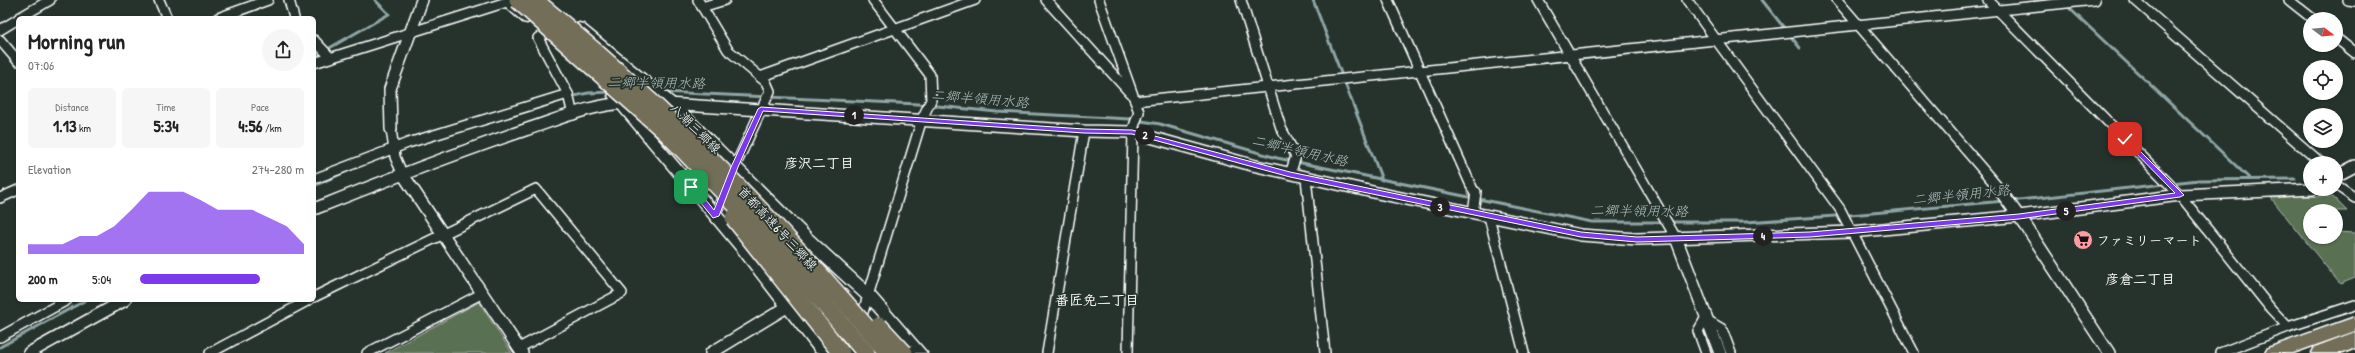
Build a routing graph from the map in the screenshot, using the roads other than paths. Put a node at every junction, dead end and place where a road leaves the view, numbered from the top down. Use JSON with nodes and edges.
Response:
{"nodes":[{"id":1,"x":50,"y":0,"type":"edge"},
{"id":2,"x":159,"y":0,"type":"edge"},
{"id":3,"x":268,"y":0,"type":"edge"},
{"id":4,"x":289,"y":0,"type":"edge"},
{"id":5,"x":422,"y":0,"type":"edge"},
{"id":6,"x":534,"y":0,"type":"edge"},
{"id":7,"x":546,"y":0,"type":"edge"},
{"id":8,"x":725,"y":0,"type":"edge"},
{"id":9,"x":873,"y":0,"type":"edge"},
{"id":10,"x":975,"y":0,"type":"edge"},
{"id":11,"x":1046,"y":0,"type":"edge"},
{"id":12,"x":1099,"y":0,"type":"edge"},
{"id":13,"x":1241,"y":0,"type":"edge"},
{"id":14,"x":1388,"y":0,"type":"edge"},
{"id":15,"x":1538,"y":0,"type":"edge"},
{"id":16,"x":1688,"y":0,"type":"edge"},
{"id":17,"x":1837,"y":0,"type":"edge"},
{"id":18,"x":1988,"y":0,"type":"edge"},
{"id":19,"x":2095,"y":0,"type":"edge"},
{"id":20,"x":2135,"y":0,"type":"edge"},
{"id":21,"x":2289,"y":0,"type":"edge"},
{"id":22,"x":2348,"y":0,"type":"edge"},
{"id":23,"x":511,"y":1,"type":"edge"},
{"id":24,"x":2355,"y":1,"type":"edge"},
{"id":25,"x":700,"y":3,"type":"edge"},
{"id":26,"x":1998,"y":10,"type":"junction"},
{"id":27,"x":2304,"y":12,"type":"edge"},
{"id":28,"x":22,"y":16,"type":"edge"},
{"id":29,"x":166,"y":16,"type":"edge"},
{"id":30,"x":224,"y":16,"type":"edge"},
{"id":31,"x":293,"y":16,"type":"edge"},
{"id":32,"x":16,"y":20,"type":"edge"},
{"id":33,"x":572,"y":21,"type":"junction"},
{"id":34,"x":1858,"y":25,"type":"junction"},
{"id":35,"x":895,"y":29,"type":"junction"},
{"id":36,"x":0,"y":30,"type":"edge"},
{"id":37,"x":409,"y":33,"type":"junction"},
{"id":38,"x":546,"y":35,"type":"junction"},
{"id":39,"x":0,"y":40,"type":"edge"},
{"id":40,"x":1716,"y":40,"type":"junction"},
{"id":41,"x":316,"y":42,"type":"edge"},
{"id":42,"x":2343,"y":44,"type":"edge"},
{"id":43,"x":2355,"y":53,"type":"edge"},
{"id":44,"x":1570,"y":55,"type":"junction"},
{"id":45,"x":331,"y":58,"type":"junction"},
{"id":46,"x":16,"y":59,"type":"edge"},
{"id":47,"x":316,"y":62,"type":"edge"},
{"id":48,"x":1419,"y":71,"type":"junction"},
{"id":49,"x":760,"y":77,"type":"junction"},
{"id":50,"x":1268,"y":87,"type":"junction"},
{"id":51,"x":568,"y":94,"type":"junction"},
{"id":52,"x":1134,"y":99,"type":"junction"},
{"id":53,"x":622,"y":103,"type":"junction"},
{"id":54,"x":673,"y":104,"type":"junction"},
{"id":55,"x":761,"y":109,"type":"junction"},
{"id":56,"x":572,"y":110,"type":"junction"},
{"id":57,"x":922,"y":119,"type":"junction"},
{"id":58,"x":391,"y":129,"type":"joint"},
{"id":59,"x":1084,"y":131,"type":"junction"},
{"id":60,"x":1133,"y":132,"type":"junction"},
{"id":61,"x":668,"y":134,"type":"junction"},
{"id":62,"x":392,"y":148,"type":"junction"},
{"id":63,"x":2311,"y":156,"type":"edge"},
{"id":64,"x":2355,"y":166,"type":"edge"},
{"id":65,"x":734,"y":167,"type":"junction"},
{"id":66,"x":2343,"y":171,"type":"edge"},
{"id":67,"x":402,"y":174,"type":"junction"},
{"id":68,"x":1290,"y":174,"type":"junction"},
{"id":69,"x":316,"y":178,"type":"edge"},
{"id":70,"x":1306,"y":178,"type":"junction"},
{"id":71,"x":2303,"y":189,"type":"edge"},
{"id":72,"x":2343,"y":189,"type":"edge"},
{"id":73,"x":16,"y":191,"type":"edge"},
{"id":74,"x":2001,"y":192,"type":"joint"},
{"id":75,"x":2180,"y":195,"type":"junction"},
{"id":76,"x":765,"y":196,"type":"junction"},
{"id":77,"x":2354,"y":196,"type":"edge"},
{"id":78,"x":0,"y":198,"type":"edge"},
{"id":79,"x":316,"y":208,"type":"edge"},
{"id":80,"x":1473,"y":214,"type":"junction"},
{"id":81,"x":715,"y":216,"type":"junction"},
{"id":82,"x":2019,"y":216,"type":"junction"},
{"id":83,"x":1489,"y":217,"type":"junction"},
{"id":84,"x":1852,"y":232,"type":"junction"},
{"id":85,"x":442,"y":235,"type":"junction"},
{"id":86,"x":1676,"y":238,"type":"junction"},
{"id":87,"x":808,"y":258,"type":"junction"},
{"id":88,"x":481,"y":294,"type":"junction"},
{"id":89,"x":869,"y":296,"type":"junction"},
{"id":90,"x":316,"y":297,"type":"edge"},
{"id":91,"x":62,"y":302,"type":"edge"},
{"id":92,"x":121,"y":302,"type":"edge"},
{"id":93,"x":305,"y":302,"type":"edge"},
{"id":94,"x":2355,"y":305,"type":"edge"},
{"id":95,"x":789,"y":308,"type":"junction"},
{"id":96,"x":1705,"y":319,"type":"junction"},
{"id":97,"x":2355,"y":324,"type":"edge"},
{"id":98,"x":2288,"y":327,"type":"junction"},
{"id":99,"x":0,"y":337,"type":"edge"},
{"id":100,"x":2355,"y":340,"type":"edge"},
{"id":101,"x":520,"y":351,"type":"edge"},
{"id":102,"x":29,"y":353,"type":"edge"},
{"id":103,"x":210,"y":353,"type":"edge"},
{"id":104,"x":367,"y":353,"type":"edge"},
{"id":105,"x":711,"y":353,"type":"edge"},
{"id":106,"x":824,"y":353,"type":"edge"},
{"id":107,"x":841,"y":353,"type":"edge"},
{"id":108,"x":850,"y":353,"type":"edge"},
{"id":109,"x":866,"y":353,"type":"edge"},
{"id":110,"x":888,"y":353,"type":"edge"},
{"id":111,"x":904,"y":353,"type":"edge"},
{"id":112,"x":920,"y":353,"type":"edge"},
{"id":113,"x":1047,"y":353,"type":"edge"},
{"id":114,"x":1128,"y":353,"type":"edge"},
{"id":115,"x":1325,"y":353,"type":"edge"},
{"id":116,"x":1524,"y":353,"type":"edge"},
{"id":117,"x":1706,"y":353,"type":"edge"},
{"id":118,"x":1720,"y":353,"type":"edge"},
{"id":119,"x":1731,"y":353,"type":"edge"},
{"id":120,"x":1914,"y":353,"type":"edge"},
{"id":121,"x":2108,"y":353,"type":"edge"},
{"id":122,"x":2220,"y":353,"type":"edge"},
{"id":123,"x":2274,"y":353,"type":"edge"},
{"id":124,"x":2322,"y":353,"type":"edge"}],
"edges":[{"from":1,"to":28,"type":"street"},
{"from":2,"to":29,"type":"street"},
{"from":3,"to":30,"type":"street"},
{"from":4,"to":31,"type":"street"},
{"from":5,"to":37,"type":"street"},
{"from":6,"to":87,"type":"highway","name":"首都高速6号三郷線","bridge":true},
{"from":7,"to":33,"type":"main road","name":"八潮三郷線"},
{"from":8,"to":25,"type":"street"},
{"from":9,"to":35,"type":"street"},
{"from":10,"to":35,"type":"street"},
{"from":11,"to":52,"type":"street"},
{"from":12,"to":52,"type":"street"},
{"from":13,"to":50,"type":"street"},
{"from":14,"to":48,"type":"street"},
{"from":15,"to":44,"type":"street"},
{"from":16,"to":40,"type":"street"},
{"from":17,"to":34,"type":"street"},
{"from":18,"to":26,"type":"street"},
{"from":19,"to":26,"type":"street"},
{"from":20,"to":63,"type":"street"},
{"from":21,"to":27,"type":"street"},
{"from":22,"to":24,"type":"street"},
{"from":23,"to":37,"type":"street"},
{"from":23,"to":38,"type":"main road"},
{"from":23,"to":61,"type":"highway","name":"首都高速6号三郷線","bridge":true},
{"from":25,"to":49,"type":"street"},
{"from":26,"to":34,"type":"street"},
{"from":26,"to":75,"type":"street"},
{"from":32,"to":36,"type":"street"},
{"from":33,"to":38,"type":"street"},
{"from":33,"to":54,"type":"main road","name":"八潮三郷線"},
{"from":34,"to":40,"type":"street"},
{"from":34,"to":74,"type":"street"},
{"from":35,"to":49,"type":"street"},
{"from":35,"to":57,"type":"street"},
{"from":37,"to":45,"type":"street"},
{"from":37,"to":58,"type":"street"},
{"from":38,"to":51,"type":"street"},
{"from":38,"to":53,"type":"main road"},
{"from":39,"to":46,"type":"street"},
{"from":40,"to":44,"type":"street"},
{"from":40,"to":84,"type":"street"},
{"from":41,"to":45,"type":"street"},
{"from":42,"to":43,"type":"street"},
{"from":44,"to":48,"type":"street"},
{"from":44,"to":86,"type":"street"},
{"from":45,"to":47,"type":"street"},
{"from":48,"to":50,"type":"street"},
{"from":48,"to":80,"type":"street"},
{"from":49,"to":55,"type":"street"},
{"from":50,"to":52,"type":"street"},
{"from":50,"to":68,"type":"street"},
{"from":51,"to":56,"type":"street"},
{"from":51,"to":62,"type":"street"},
{"from":52,"to":60,"type":"street"},
{"from":53,"to":54,"type":"street"},
{"from":53,"to":56,"type":"street"},
{"from":53,"to":81,"type":"main road"},
{"from":54,"to":55,"type":"street"},
{"from":54,"to":65,"type":"main road","name":"八潮三郷線"},
{"from":55,"to":57,"type":"street"},
{"from":55,"to":65,"type":"street"},
{"from":56,"to":67,"type":"street"},
{"from":57,"to":59,"type":"street"},
{"from":57,"to":89,"type":"street"},
{"from":58,"to":62,"type":"street"},
{"from":59,"to":60,"type":"street"},
{"from":59,"to":113,"type":"street"},
{"from":60,"to":68,"type":"street"},
{"from":60,"to":114,"type":"street"},
{"from":61,"to":107,"type":"highway","bridge":true},
{"from":61,"to":109,"type":"highway","name":"首都高速6号三郷線","bridge":true},
{"from":62,"to":67,"type":"street"},
{"from":62,"to":69,"type":"street"},
{"from":64,"to":66,"type":"street"},
{"from":65,"to":76,"type":"main road","name":"八潮三郷線"},
{"from":65,"to":81,"type":"street"},
{"from":67,"to":79,"type":"street"},
{"from":67,"to":85,"type":"street"},
{"from":68,"to":70,"type":"street"},
{"from":70,"to":80,"type":"street"},
{"from":70,"to":115,"type":"street"},
{"from":71,"to":75,"type":"street"},
{"from":72,"to":77,"type":"street"},
{"from":73,"to":78,"type":"street"},
{"from":74,"to":82,"type":"street"},
{"from":75,"to":82,"type":"street"},
{"from":75,"to":98,"type":"street"},
{"from":76,"to":89,"type":"main road","name":"八潮三郷線"},
{"from":76,"to":95,"type":"street"},
{"from":80,"to":83,"type":"street"},
{"from":81,"to":95,"type":"main road"},
{"from":82,"to":84,"type":"street"},
{"from":82,"to":121,"type":"street"},
{"from":83,"to":86,"type":"street"},
{"from":83,"to":116,"type":"street"},
{"from":84,"to":86,"type":"street"},
{"from":84,"to":120,"type":"street"},
{"from":85,"to":88,"type":"street"},
{"from":85,"to":90,"type":"street"},
{"from":85,"to":101,"type":"street"},
{"from":86,"to":96,"type":"street"},
{"from":87,"to":110,"type":"highway","name":"首都高速6号三郷線","bridge":true},
{"from":87,"to":111,"type":"highway","bridge":true},
{"from":88,"to":101,"type":"street"},
{"from":88,"to":104,"type":"street"},
{"from":89,"to":108,"type":"street"},
{"from":89,"to":112,"type":"main road","name":"八潮三郷線"},
{"from":91,"to":99,"type":"street"},
{"from":92,"to":102,"type":"street"},
{"from":93,"to":103,"type":"street"},
{"from":94,"to":98,"type":"street"},
{"from":95,"to":105,"type":"street"},
{"from":95,"to":106,"type":"main road"},
{"from":96,"to":117,"type":"street"},
{"from":96,"to":118,"type":"street"},
{"from":96,"to":119,"type":"street"},
{"from":97,"to":123,"type":"highway"},
{"from":98,"to":122,"type":"street"},
{"from":100,"to":124,"type":"highway"}]}
